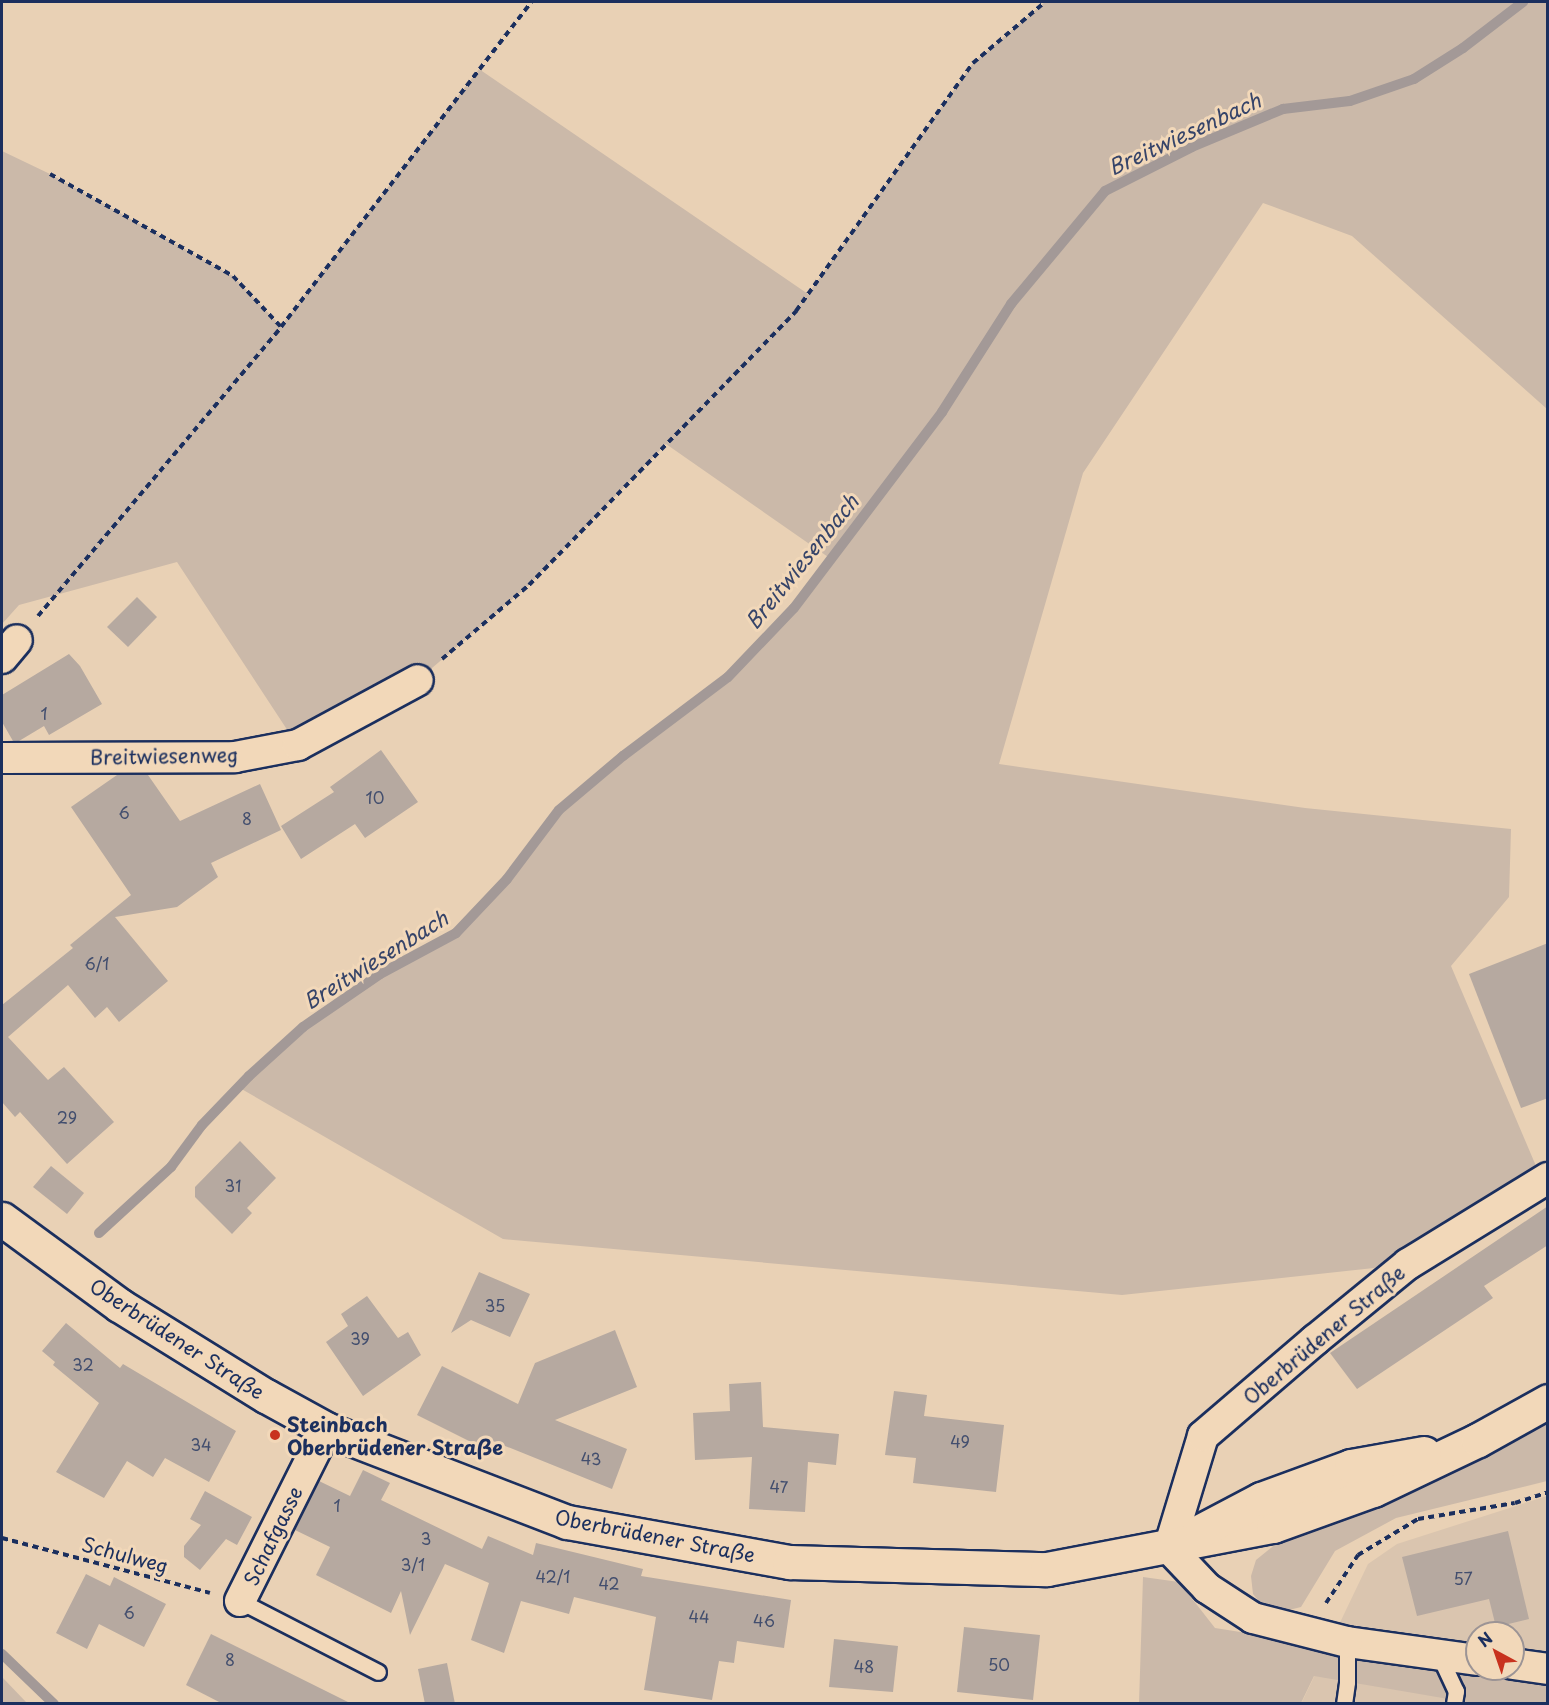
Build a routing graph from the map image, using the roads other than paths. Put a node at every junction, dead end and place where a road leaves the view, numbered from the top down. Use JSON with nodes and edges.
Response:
{"nodes":[{"id":1,"x":418,"y":680,"type":"road end"},
{"id":2,"x":2,"y":759,"type":"edge"},
{"id":3,"x":1548,"y":1178,"type":"edge"},
{"id":4,"x":2,"y":1219,"type":"edge"},
{"id":5,"x":1548,"y":1401,"type":"edge"},
{"id":6,"x":326,"y":1429,"type":"junction"},
{"id":7,"x":1169,"y":1548,"type":"junction"},
{"id":8,"x":240,"y":1601,"type":"joint"},
{"id":9,"x":1347,"y":1642,"type":"junction"},
{"id":10,"x":1439,"y":1655,"type":"junction"},
{"id":11,"x":1465,"y":1658,"type":"edge"},
{"id":12,"x":1525,"y":1665,"type":"edge"},
{"id":13,"x":1548,"y":1668,"type":"edge"},
{"id":14,"x":378,"y":1672,"type":"dead end"},
{"id":15,"x":1344,"y":1704,"type":"edge"},
{"id":16,"x":1454,"y":1704,"type":"edge"}],
"edges":[{"from":1,"to":2,"type":"street","name":"Breitwiesenweg"},
{"from":3,"to":7,"type":"street","name":"Oberbrüdener Straße"},
{"from":4,"to":6,"type":"street","name":"Oberbrüdener Straße"},
{"from":5,"to":7,"type":"street","name":"Oberbrüdener Straße"},
{"from":6,"to":7,"type":"street","name":"Oberbrüdener Straße"},
{"from":6,"to":8,"type":"street","name":"Schafgasse"},
{"from":7,"to":9,"type":"street"},
{"from":8,"to":14,"type":"lane","name":"Schafgasse"},
{"from":9,"to":10,"type":"street"},
{"from":9,"to":15,"type":"lane"},
{"from":10,"to":11,"type":"street"},
{"from":10,"to":16,"type":"lane"},
{"from":12,"to":13,"type":"street"}]}
